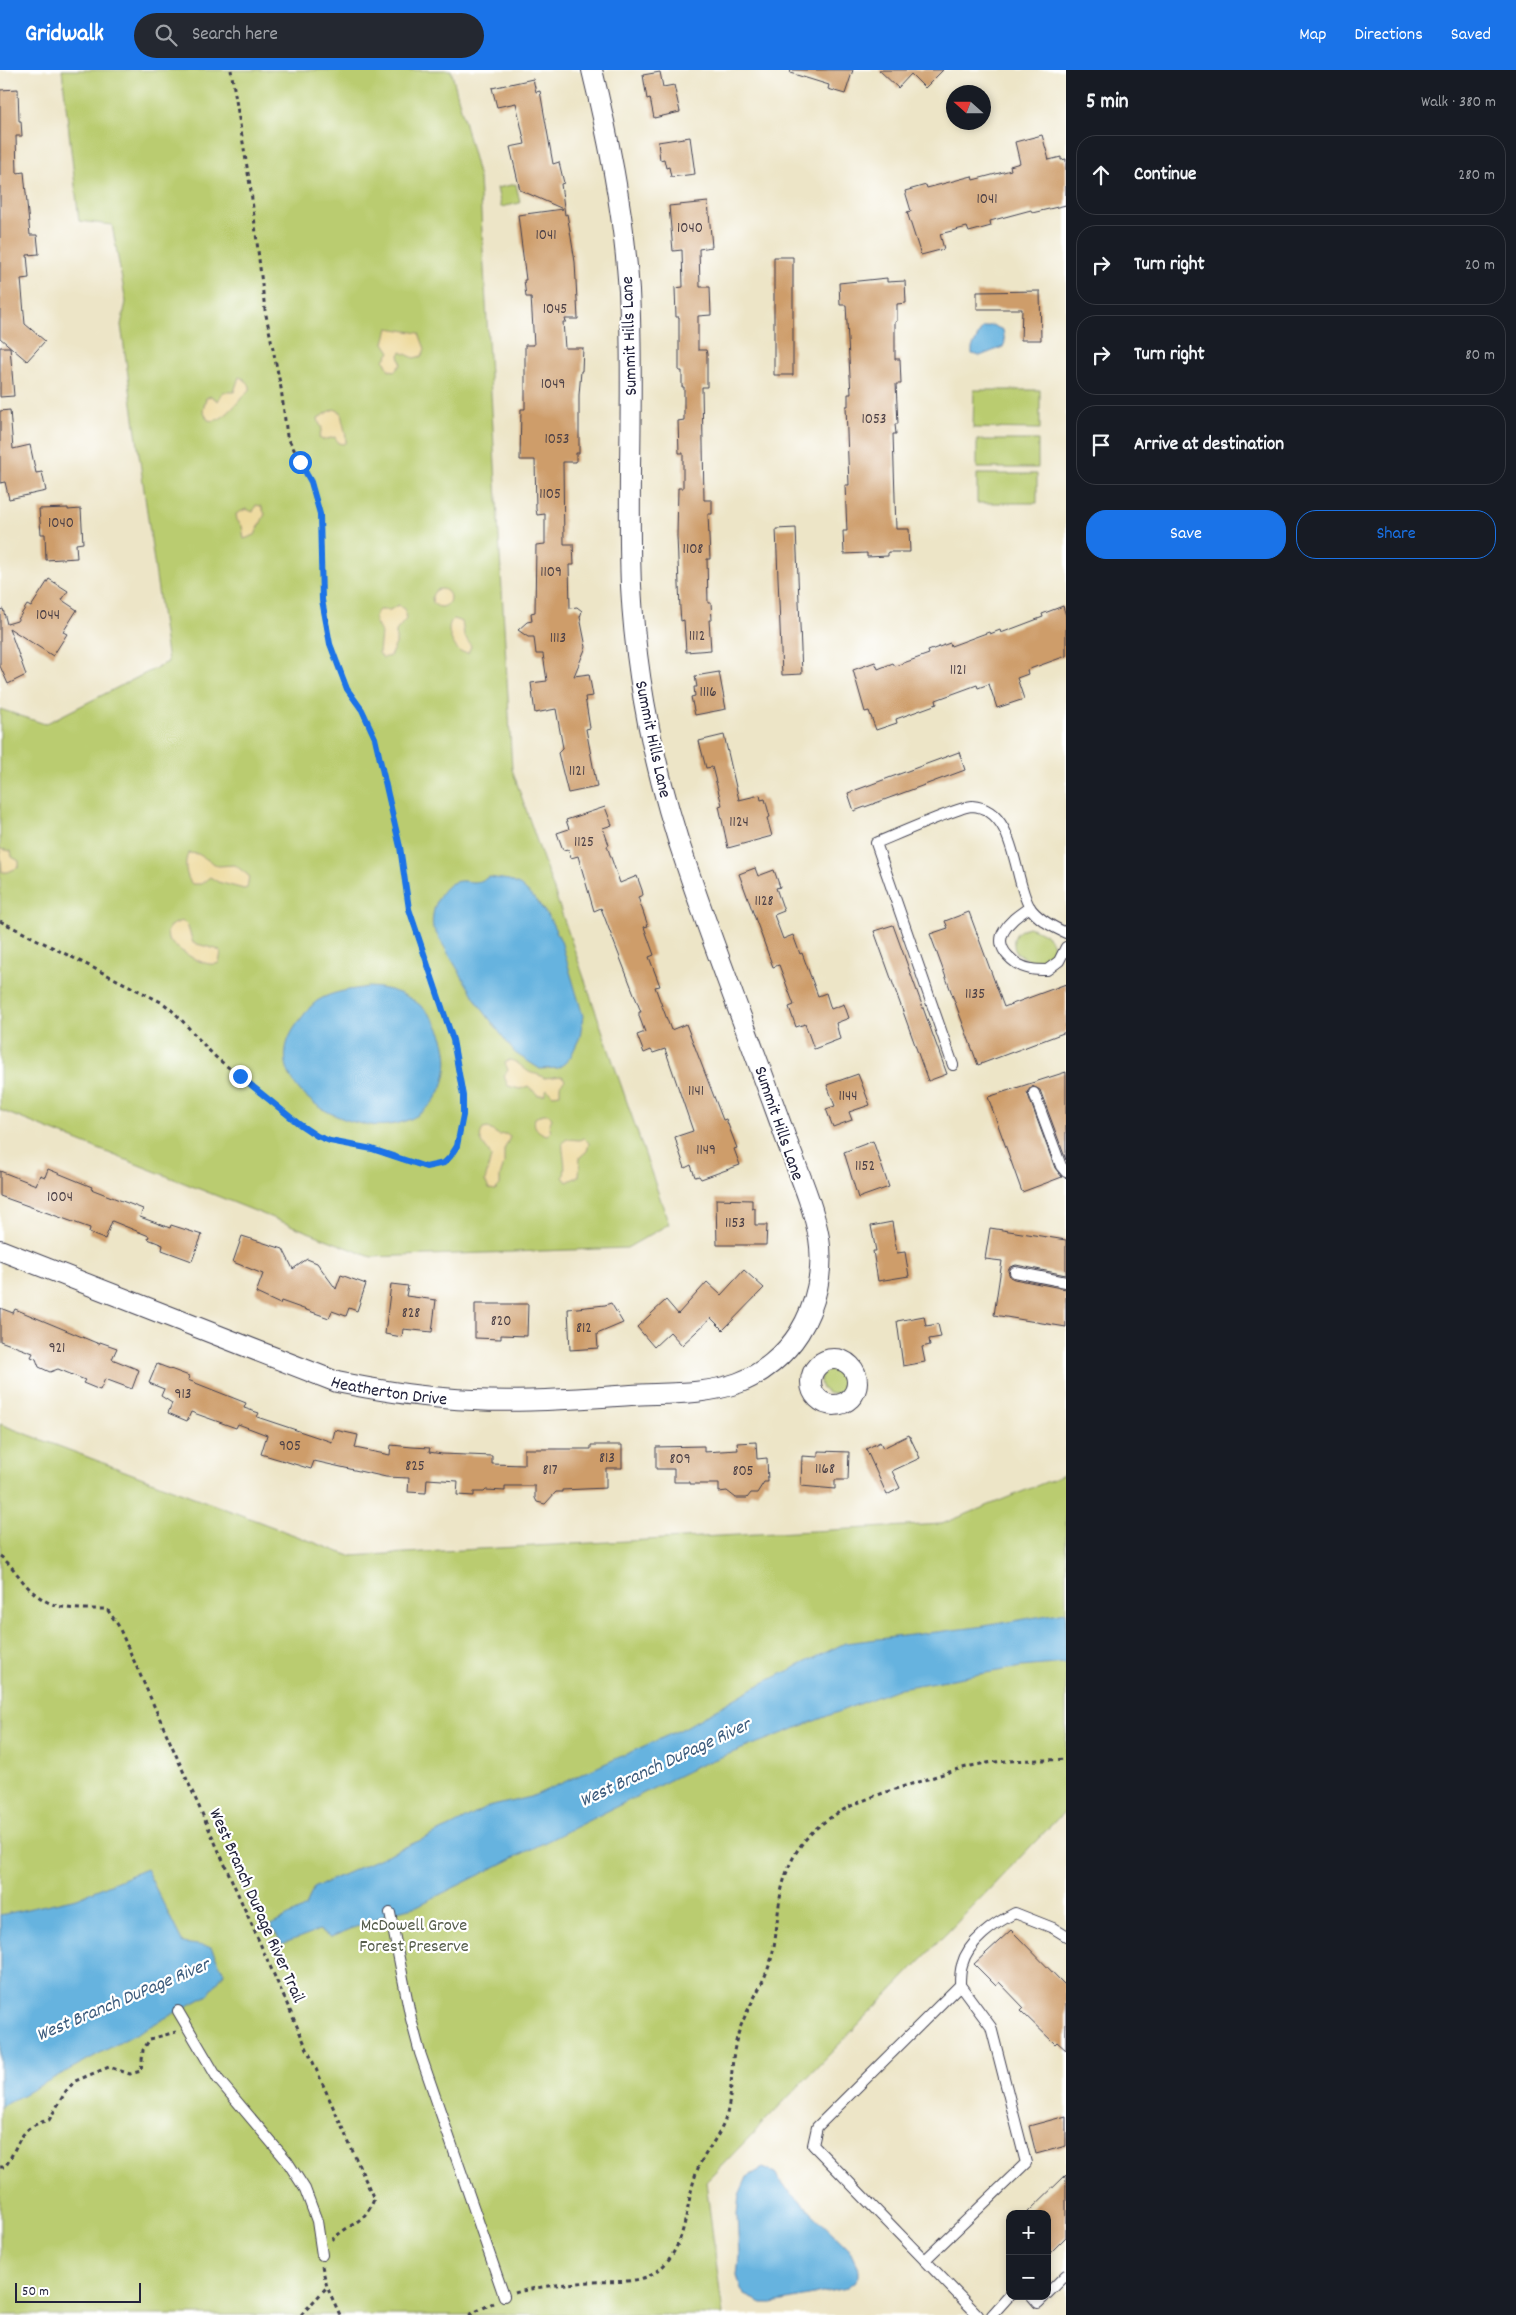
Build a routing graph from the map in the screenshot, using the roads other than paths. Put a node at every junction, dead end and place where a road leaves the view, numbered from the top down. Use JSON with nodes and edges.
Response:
{"nodes":[{"id":1,"x":592,"y":70,"type":"edge"},
{"id":2,"x":1030,"y":907,"type":"junction"},
{"id":3,"x":1066,"y":933,"type":"edge"},
{"id":4,"x":1066,"y":946,"type":"edge"},
{"id":5,"x":953,"y":1065,"type":"dead end"},
{"id":6,"x":1034,"y":1093,"type":"dead end"},
{"id":7,"x":1066,"y":1172,"type":"edge"},
{"id":8,"x":0,"y":1250,"type":"edge"},
{"id":9,"x":1015,"y":1272,"type":"dead end"},
{"id":10,"x":1066,"y":1282,"type":"edge"},
{"id":11,"x":790,"y":1346,"type":"junction"},
{"id":12,"x":816,"y":1368,"type":"dead end"},
{"id":13,"x":390,"y":1913,"type":"dead end"},
{"id":14,"x":1066,"y":1936,"type":"edge"},
{"id":15,"x":960,"y":1985,"type":"junction"},
{"id":16,"x":178,"y":2011,"type":"dead end"},
{"id":17,"x":322,"y":2255,"type":"road end"},
{"id":18,"x":924,"y":2260,"type":"junction"},
{"id":19,"x":1066,"y":2275,"type":"edge"},
{"id":20,"x":1051,"y":2290,"type":"edge"},
{"id":21,"x":504,"y":2296,"type":"road end"},
{"id":22,"x":1006,"y":2299,"type":"edge"},
{"id":23,"x":978,"y":2315,"type":"edge"},
{"id":24,"x":992,"y":2315,"type":"edge"}],
"edges":[{"from":1,"to":11,"type":"street","name":"Summit Hills Lane"},
{"from":2,"to":3,"type":"lane"},
{"from":2,"to":4,"type":"lane"},
{"from":2,"to":5,"type":"lane"},
{"from":6,"to":7,"type":"lane"},
{"from":8,"to":11,"type":"street","name":"Heatherton Drive"},
{"from":9,"to":10,"type":"lane"},
{"from":11,"to":12,"type":"street"},
{"from":13,"to":21,"type":"lane"},
{"from":14,"to":15,"type":"lane"},
{"from":15,"to":18,"type":"lane"},
{"from":15,"to":18,"type":"lane"},
{"from":16,"to":17,"type":"lane"},
{"from":18,"to":23,"type":"lane"},
{"from":19,"to":20,"type":"lane"},
{"from":22,"to":24,"type":"lane"}]}
